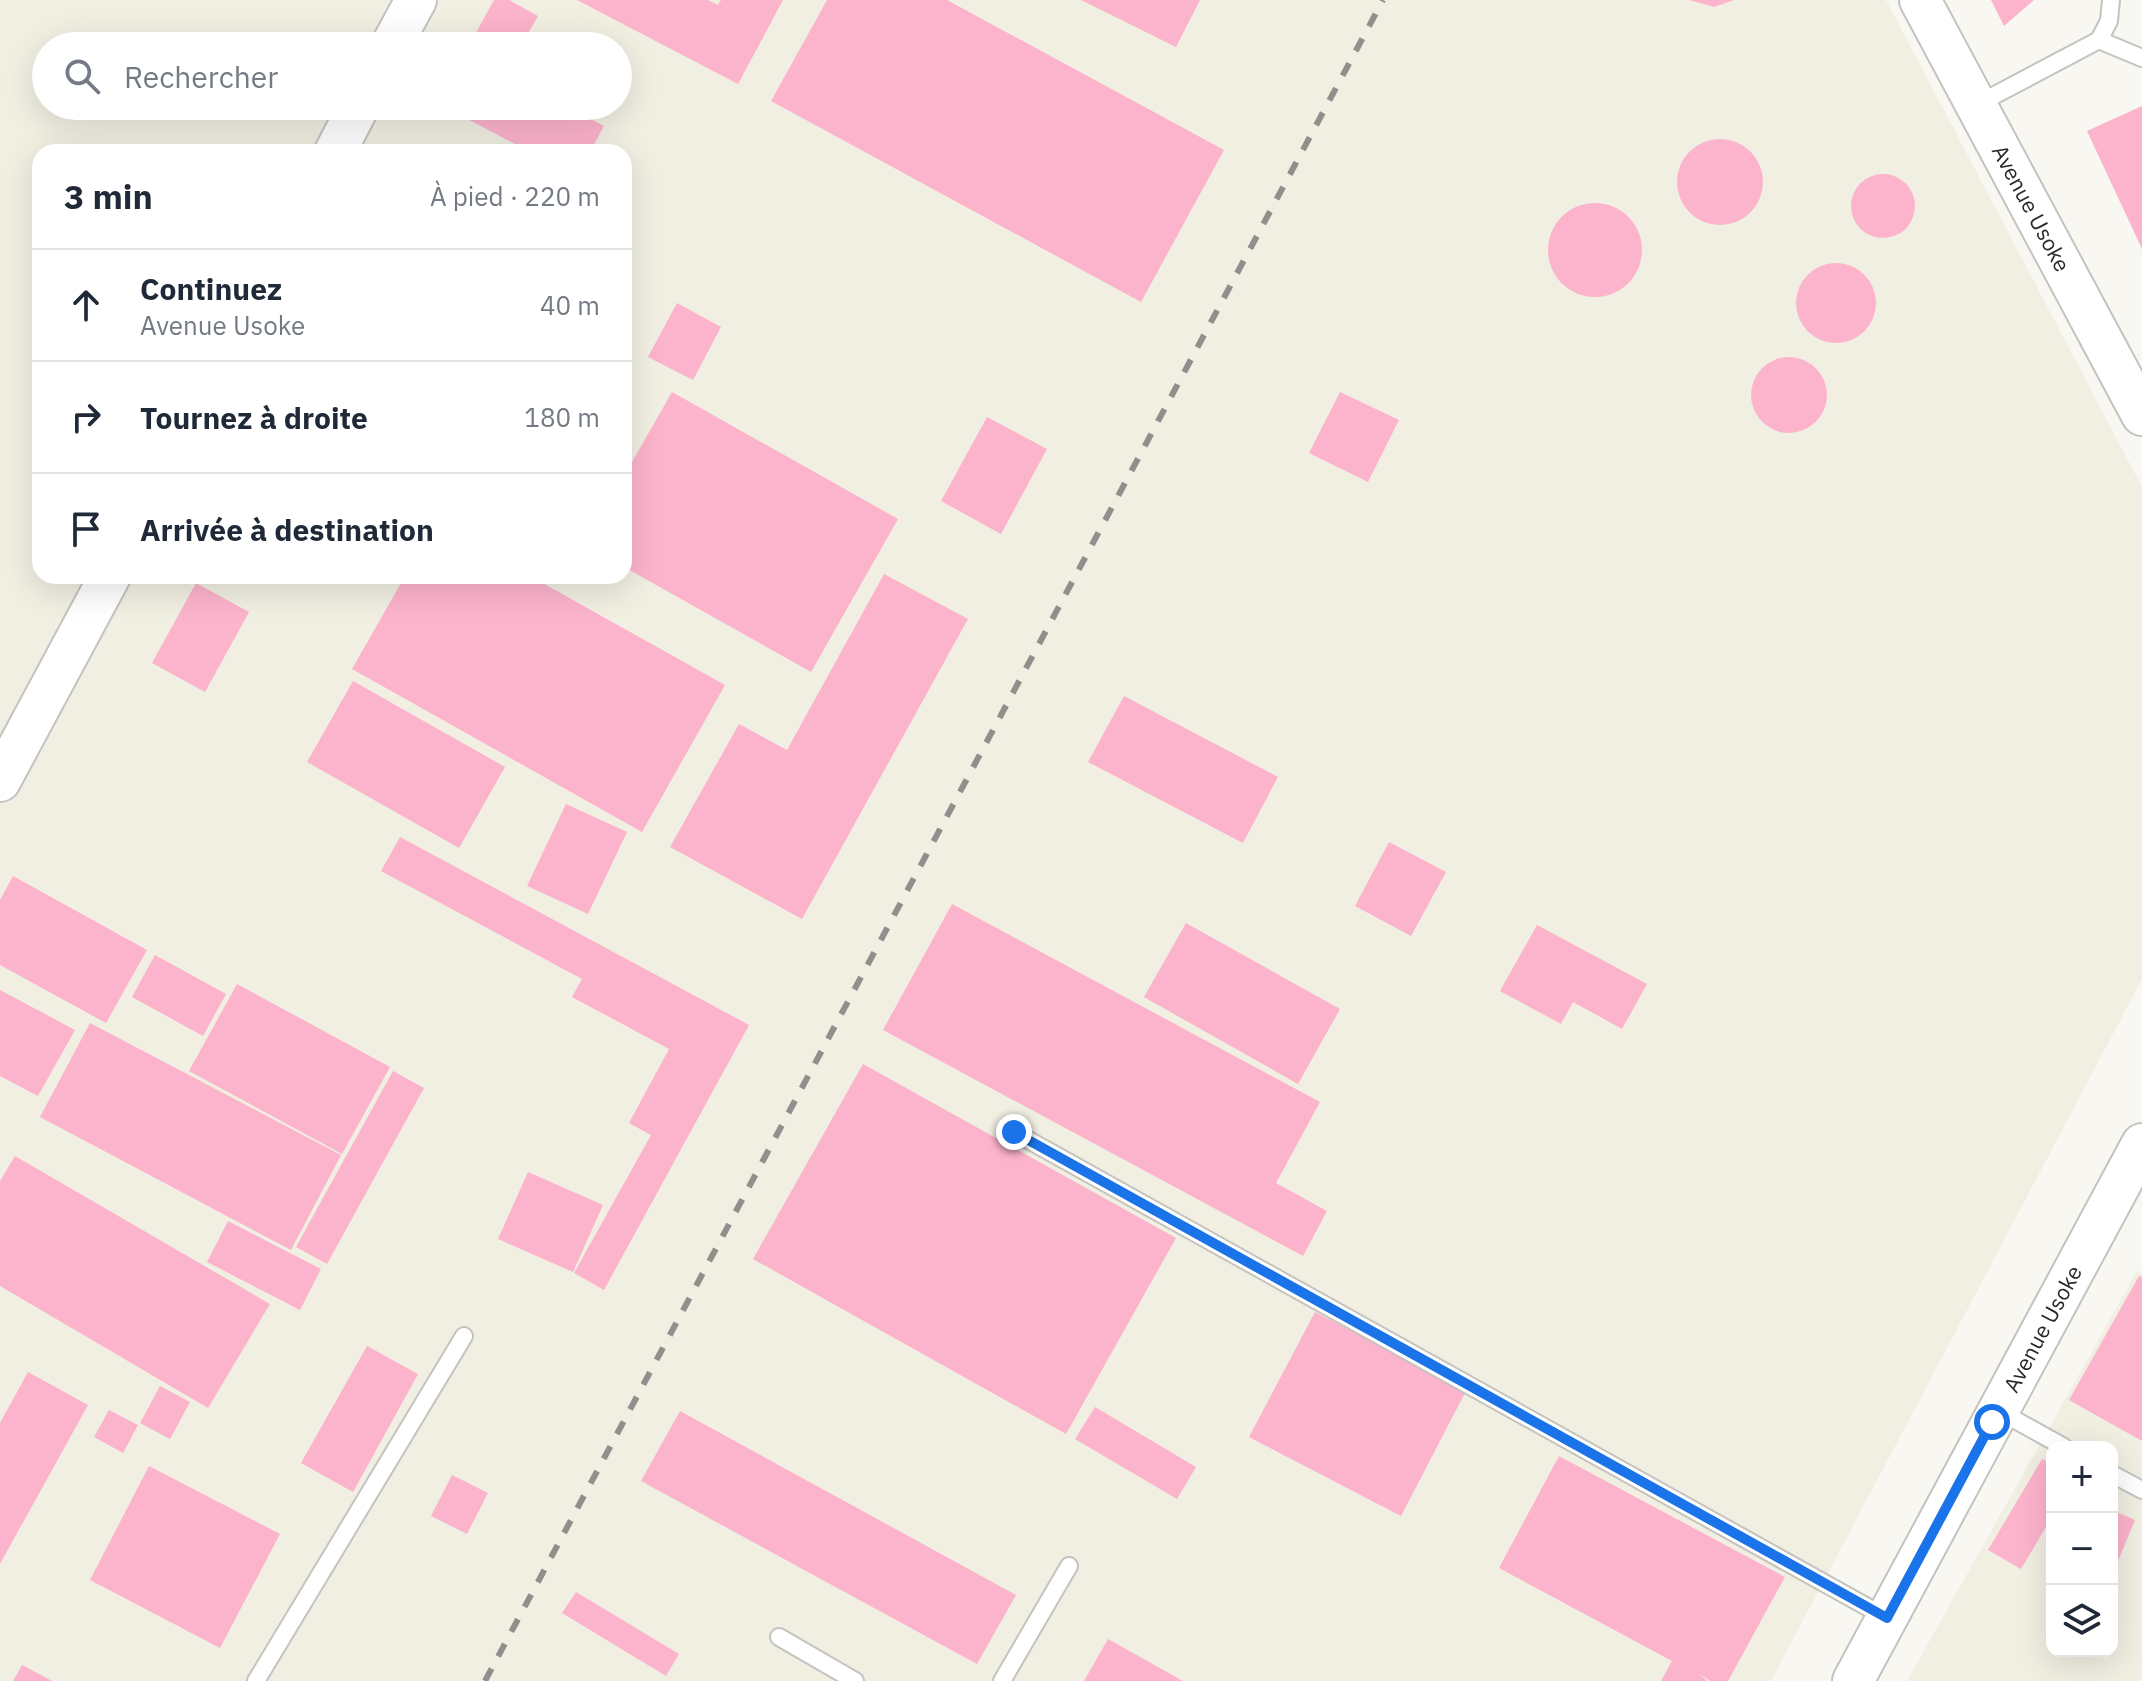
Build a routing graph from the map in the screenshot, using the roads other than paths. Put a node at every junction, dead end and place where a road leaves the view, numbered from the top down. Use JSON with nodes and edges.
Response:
{"nodes":[{"id":1,"x":416,"y":0,"type":"edge"},
{"id":2,"x":1920,"y":0,"type":"edge"},
{"id":3,"x":2111,"y":0,"type":"edge"},
{"id":4,"x":399,"y":32,"type":"edge"},
{"id":5,"x":2099,"y":40,"type":"junction"},
{"id":6,"x":2142,"y":58,"type":"edge"},
{"id":7,"x":1976,"y":105,"type":"junction"},
{"id":8,"x":352,"y":120,"type":"edge"},
{"id":9,"x":339,"y":144,"type":"edge"},
{"id":10,"x":2142,"y":415,"type":"edge"},
{"id":11,"x":106,"y":584,"type":"edge"},
{"id":12,"x":0,"y":781,"type":"edge"},
{"id":13,"x":1014,"y":1132,"type":"dead end"},
{"id":14,"x":2142,"y":1144,"type":"edge"},
{"id":15,"x":464,"y":1336,"type":"dead end"},
{"id":16,"x":1999,"y":1411,"type":"junction"},
{"id":17,"x":2053,"y":1441,"type":"edge"},
{"id":18,"x":2118,"y":1477,"type":"edge"},
{"id":19,"x":2142,"y":1490,"type":"edge"},
{"id":20,"x":1069,"y":1566,"type":"dead end"},
{"id":21,"x":1887,"y":1618,"type":"junction"},
{"id":22,"x":779,"y":1637,"type":"dead end"},
{"id":23,"x":256,"y":1681,"type":"edge"},
{"id":24,"x":855,"y":1681,"type":"edge"},
{"id":25,"x":1002,"y":1681,"type":"edge"},
{"id":26,"x":1853,"y":1681,"type":"edge"}],
"edges":[{"from":1,"to":4,"type":"street"},
{"from":2,"to":7,"type":"street","name":"Avenue Usoke"},
{"from":3,"to":5,"type":"lane"},
{"from":5,"to":6,"type":"lane"},
{"from":5,"to":7,"type":"lane"},
{"from":7,"to":10,"type":"street","name":"Avenue Usoke"},
{"from":8,"to":9,"type":"street"},
{"from":11,"to":12,"type":"street"},
{"from":13,"to":21,"type":"lane"},
{"from":14,"to":16,"type":"street","name":"Avenue Usoke"},
{"from":15,"to":23,"type":"lane"},
{"from":16,"to":17,"type":"lane"},
{"from":16,"to":21,"type":"street","name":"Avenue Usoke"},
{"from":18,"to":19,"type":"lane"},
{"from":20,"to":25,"type":"lane"},
{"from":21,"to":26,"type":"street","name":"Avenue Usoke"},
{"from":22,"to":24,"type":"lane"}]}
